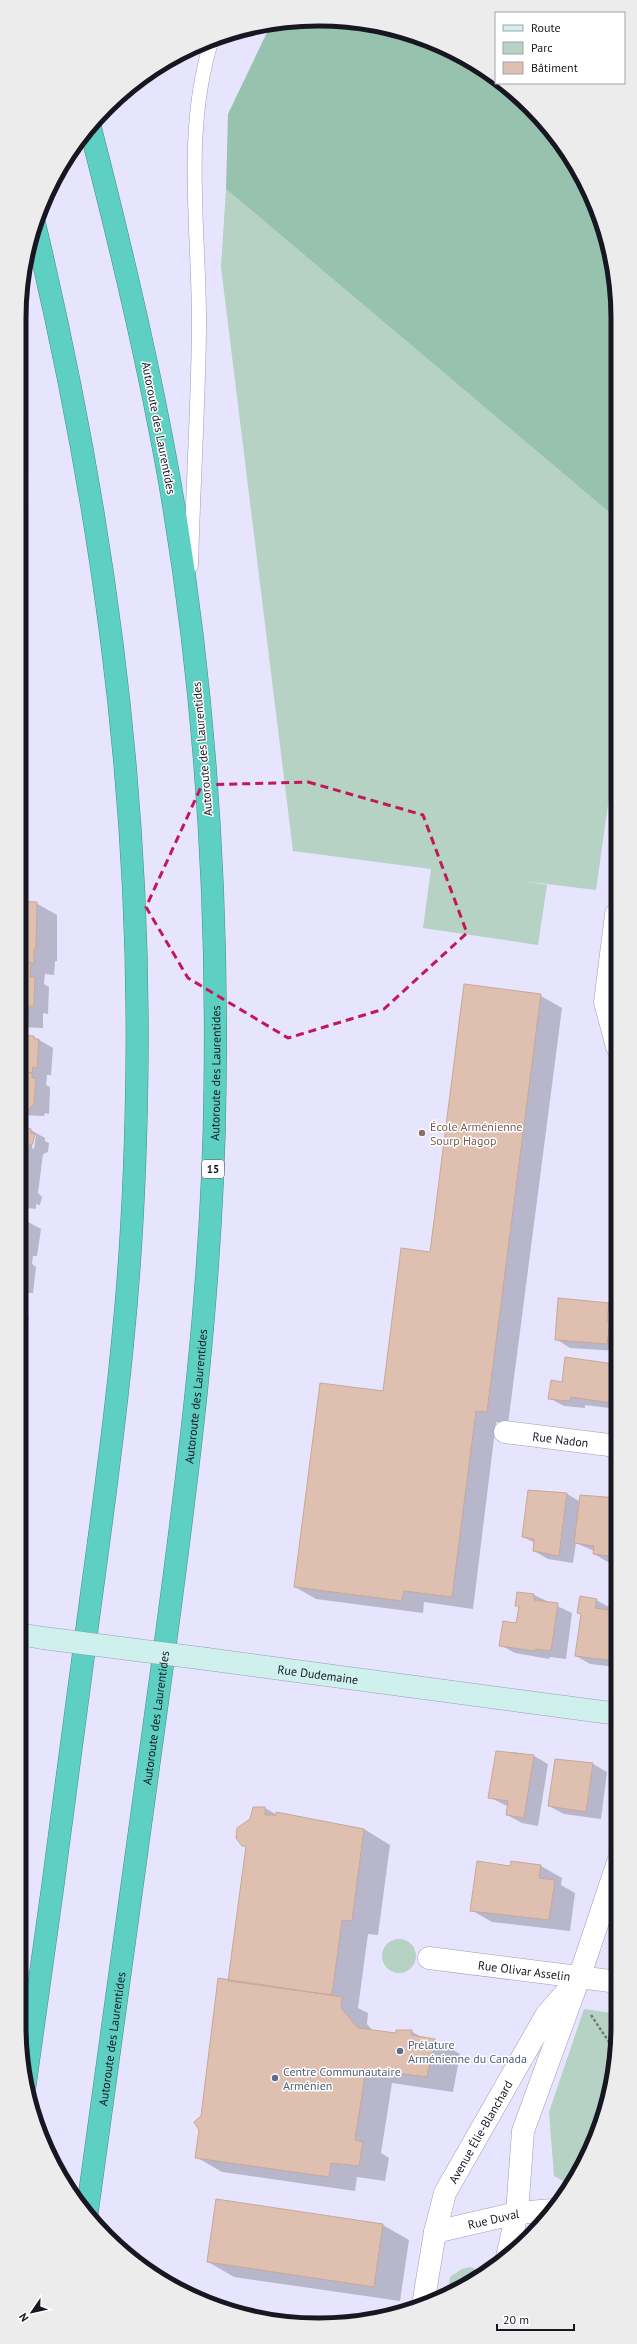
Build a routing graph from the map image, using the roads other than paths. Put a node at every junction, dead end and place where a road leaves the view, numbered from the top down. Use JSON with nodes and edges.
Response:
{"nodes":[{"id":1,"x":210,"y":47,"type":"edge"},
{"id":2,"x":92,"y":134,"type":"edge"},
{"id":3,"x":38,"y":238,"type":"edge"},
{"id":4,"x":189,"y":616,"type":"junction"},
{"id":5,"x":611,"y":958,"type":"edge"},
{"id":6,"x":611,"y":1023,"type":"edge"},
{"id":7,"x":505,"y":1432,"type":"dead end"},
{"id":8,"x":611,"y":1445,"type":"edge"},
{"id":9,"x":26,"y":1635,"type":"edge"},
{"id":10,"x":611,"y":1713,"type":"edge"},
{"id":11,"x":611,"y":1883,"type":"edge"},
{"id":12,"x":429,"y":1958,"type":"dead end"},
{"id":13,"x":579,"y":1978,"type":"junction"},
{"id":14,"x":611,"y":1981,"type":"edge"},
{"id":15,"x":28,"y":2059,"type":"edge"},
{"id":16,"x":88,"y":2206,"type":"edge"},
{"id":17,"x":545,"y":2211,"type":"edge"},
{"id":18,"x":517,"y":2213,"type":"junction"},
{"id":19,"x":435,"y":2232,"type":"junction"},
{"id":20,"x":509,"y":2246,"type":"edge"},
{"id":21,"x":424,"y":2298,"type":"edge"}],
"edges":[{"from":1,"to":4,"type":"lane"},
{"from":2,"to":4,"type":"highway","name":"Autoroute des Laurentides","number":"15"},
{"from":3,"to":15,"type":"highway"},
{"from":4,"to":16,"type":"highway","name":"Autoroute des Laurentides","number":"15"},
{"from":5,"to":6,"type":"street"},
{"from":7,"to":8,"type":"street","name":"Rue Nadon"},
{"from":9,"to":10,"type":"street","name":"Rue Dudemaine","bridge":true},
{"from":11,"to":13,"type":"street","name":"Avenue Élie-Blanchard"},
{"from":12,"to":13,"type":"street","name":"Rue Olivar Asselin"},
{"from":13,"to":14,"type":"street","name":"Rue Olivar Asselin"},
{"from":13,"to":18,"type":"street","name":"Avenue Élie-Blanchard"},
{"from":13,"to":19,"type":"street","name":"Avenue Élie-Blanchard"},
{"from":17,"to":18,"type":"street","name":"Rue Duval"},
{"from":18,"to":19,"type":"street","name":"Rue Duval"},
{"from":18,"to":20,"type":"street","name":"Avenue Élie-Blanchard"},
{"from":19,"to":21,"type":"street","name":"Avenue Élie-Blanchard"}]}
